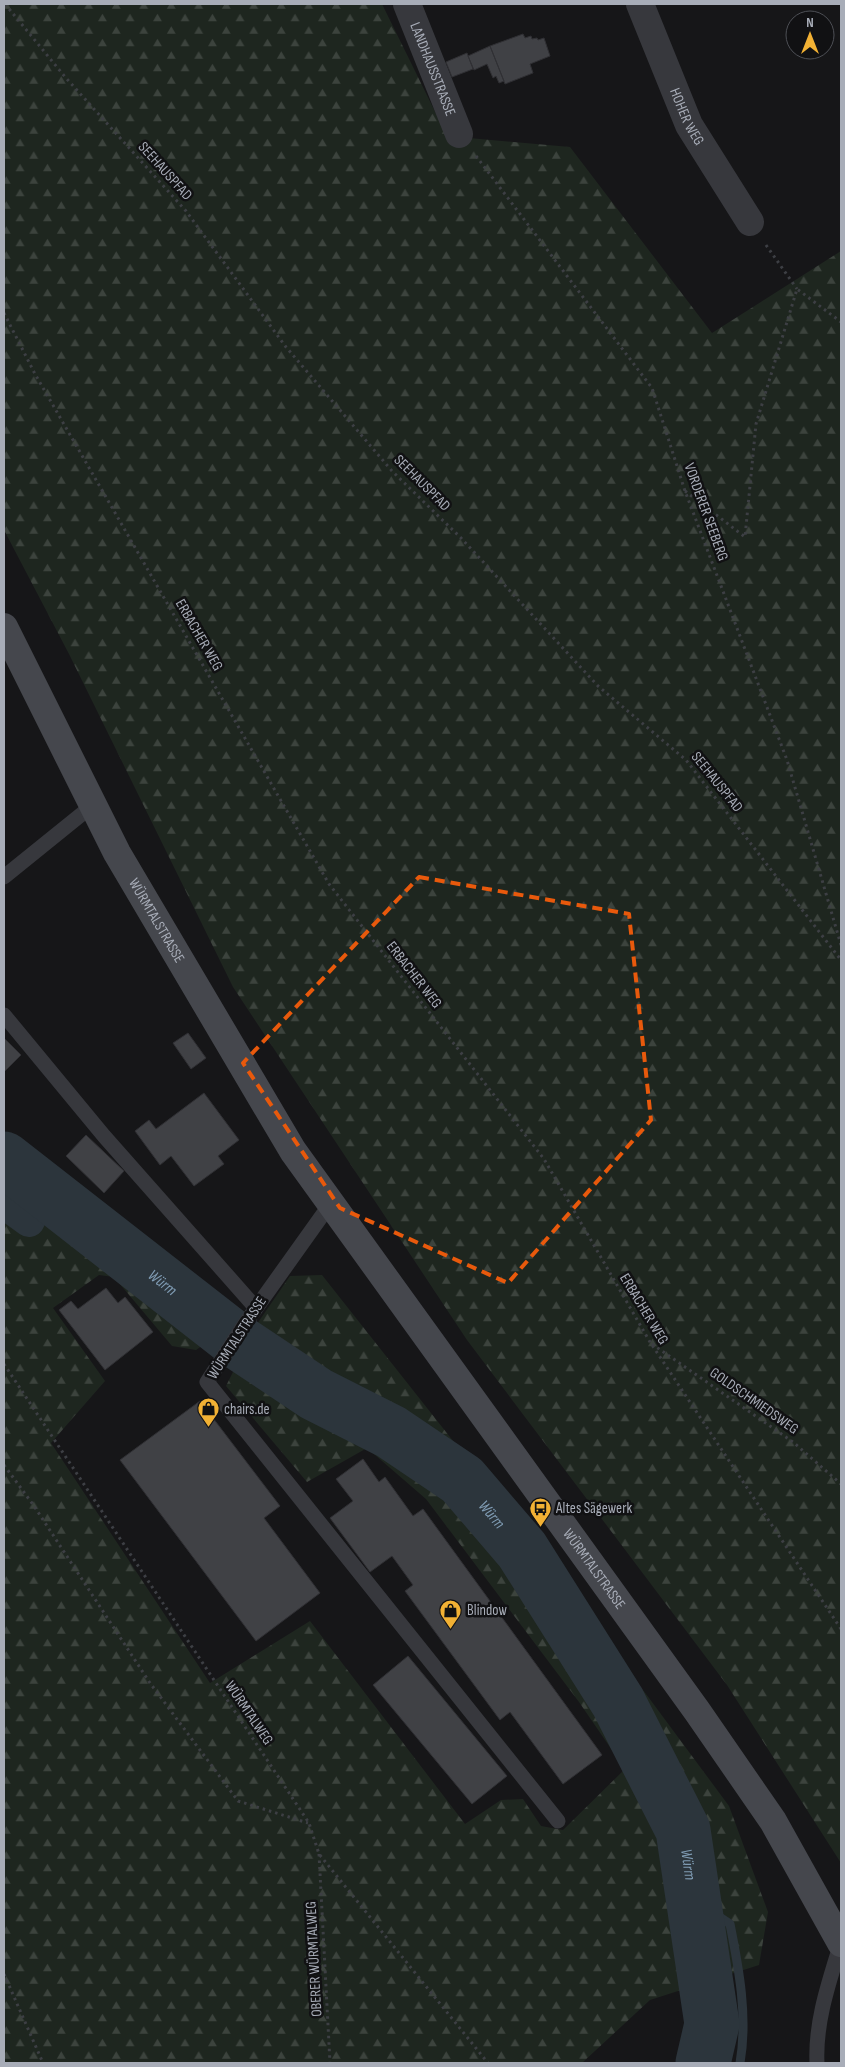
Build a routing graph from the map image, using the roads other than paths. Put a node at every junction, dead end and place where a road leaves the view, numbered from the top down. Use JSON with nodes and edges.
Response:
{"nodes":[{"id":1,"x":407,"y":4,"type":"edge"},
{"id":2,"x":640,"y":4,"type":"edge"},
{"id":3,"x":460,"y":134,"type":"road end"},
{"id":4,"x":750,"y":222,"type":"road end"},
{"id":5,"x":4,"y":627,"type":"edge"},
{"id":6,"x":93,"y":804,"type":"junction"},
{"id":7,"x":4,"y":877,"type":"edge"},
{"id":8,"x":4,"y":1015,"type":"edge"},
{"id":9,"x":331,"y":1203,"type":"junction"},
{"id":10,"x":256,"y":1308,"type":"junction"},
{"id":11,"x":558,"y":1821,"type":"dead end"},
{"id":12,"x":841,"y":1943,"type":"edge"},
{"id":13,"x":817,"y":2063,"type":"edge"}],
"edges":[{"from":1,"to":3,"type":"street","name":"LANDHAUSSTRASSE"},
{"from":2,"to":4,"type":"street","name":"HOHER WEG"},
{"from":5,"to":6,"type":"main road","name":"WÜRMTALSTRASSE"},
{"from":6,"to":7,"type":"lane"},
{"from":6,"to":9,"type":"main road","name":"WÜRMTALSTRASSE"},
{"from":8,"to":10,"type":"lane"},
{"from":9,"to":10,"type":"lane","name":"WÜRMTALSTRASSE"},
{"from":9,"to":12,"type":"main road","name":"WÜRMTALSTRASSE"},
{"from":10,"to":11,"type":"lane","name":"WÜRMTALSTRASSE"},
{"from":12,"to":13,"type":"lane"}]}
